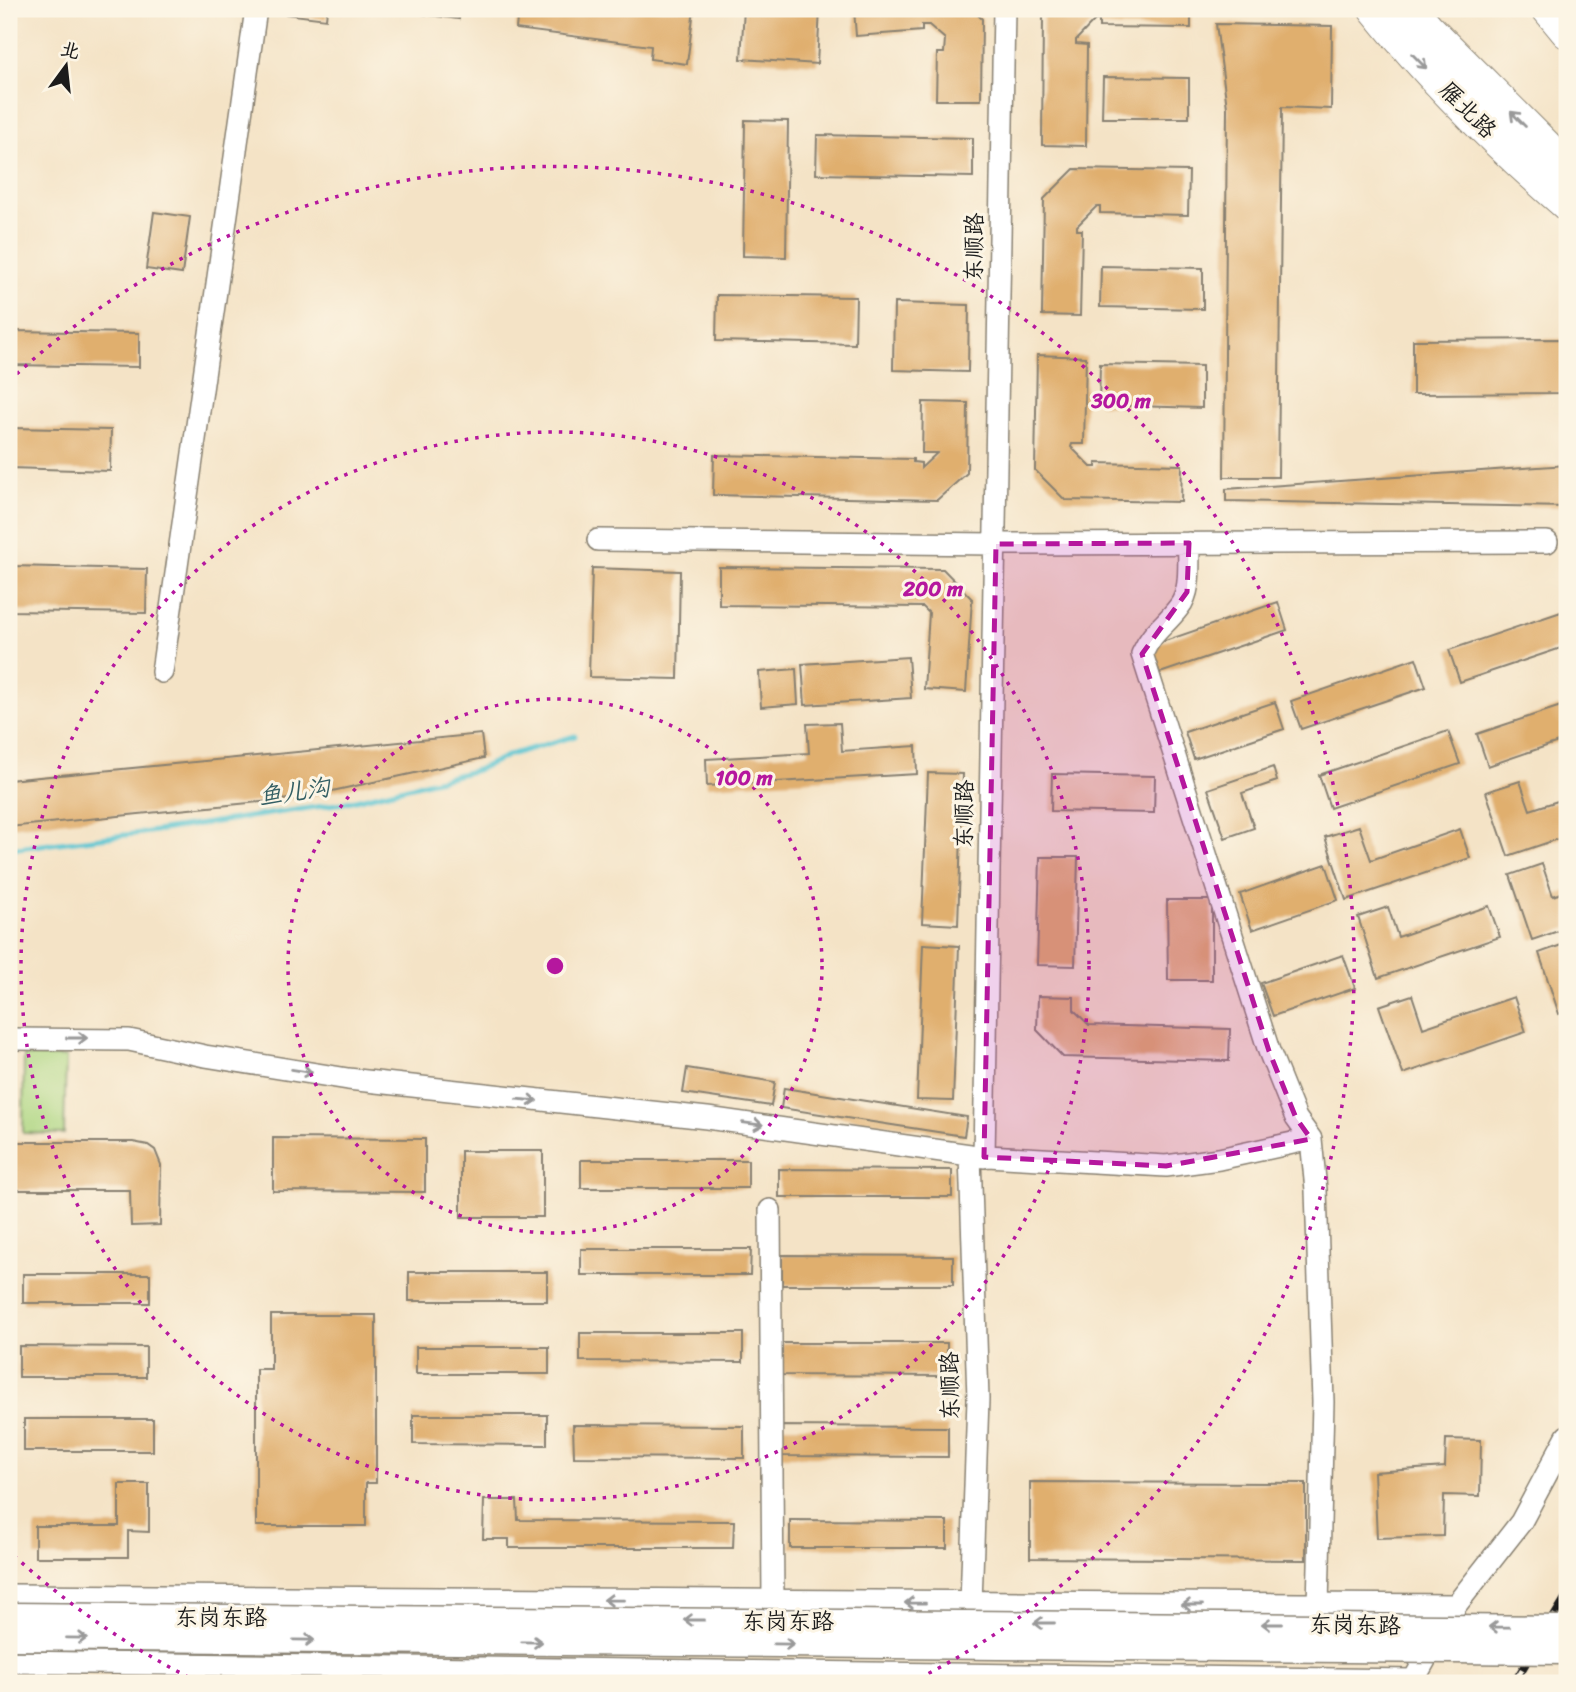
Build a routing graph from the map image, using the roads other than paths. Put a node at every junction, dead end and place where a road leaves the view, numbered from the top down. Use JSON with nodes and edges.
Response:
{"nodes":[{"id":1,"x":256,"y":9,"type":"edge"},
{"id":2,"x":1004,"y":9,"type":"edge"},
{"id":3,"x":1375,"y":9,"type":"edge"},
{"id":4,"x":1412,"y":9,"type":"edge"},
{"id":5,"x":1548,"y":9,"type":"edge"},
{"id":6,"x":1567,"y":32,"type":"edge"},
{"id":7,"x":1567,"y":167,"type":"edge"},
{"id":8,"x":1567,"y":205,"type":"edge"},
{"id":9,"x":598,"y":540,"type":"dead end"},
{"id":10,"x":1548,"y":542,"type":"dead end"},
{"id":11,"x":1189,"y":543,"type":"junction"},
{"id":12,"x":996,"y":544,"type":"junction"},
{"id":13,"x":162,"y":672,"type":"dead end"},
{"id":14,"x":9,"y":1039,"type":"edge"},
{"id":15,"x":1311,"y":1139,"type":"junction"},
{"id":16,"x":977,"y":1156,"type":"junction"},
{"id":17,"x":770,"y":1210,"type":"dead end"},
{"id":18,"x":1567,"y":1436,"type":"edge"},
{"id":19,"x":9,"y":1595,"type":"edge"},
{"id":20,"x":362,"y":1598,"type":"junction"},
{"id":21,"x":774,"y":1601,"type":"junction"},
{"id":22,"x":945,"y":1603,"type":"junction"},
{"id":23,"x":971,"y":1603,"type":"junction"},
{"id":24,"x":1456,"y":1605,"type":"junction"},
{"id":25,"x":1318,"y":1606,"type":"junction"},
{"id":26,"x":1421,"y":1607,"type":"junction"},
{"id":27,"x":9,"y":1616,"type":"edge"},
{"id":28,"x":1567,"y":1629,"type":"edge"},
{"id":29,"x":9,"y":1637,"type":"edge"},
{"id":30,"x":1567,"y":1651,"type":"edge"},
{"id":31,"x":9,"y":1662,"type":"edge"},
{"id":32,"x":359,"y":1666,"type":"junction"},
{"id":33,"x":941,"y":1672,"type":"junction"},
{"id":34,"x":1362,"y":1680,"type":"edge"},
{"id":35,"x":1276,"y":1681,"type":"edge"},
{"id":36,"x":1413,"y":1682,"type":"edge"}],
"edges":[{"from":1,"to":13,"type":"street"},
{"from":2,"to":12,"type":"street","name":"东顺路"},
{"from":3,"to":8,"type":"highway","name":"雁北路","one_way":true},
{"from":7,"to":4,"type":"highway","name":"雁北路","one_way":true},
{"from":5,"to":6,"type":"highway"},
{"from":9,"to":12,"type":"street"},
{"from":10,"to":11,"type":"street"},
{"from":11,"to":12,"type":"street"},
{"from":11,"to":15,"type":"street"},
{"from":12,"to":16,"type":"street","name":"东顺路"},
{"from":14,"to":16,"type":"street","one_way":true},
{"from":15,"to":16,"type":"street"},
{"from":15,"to":25,"type":"street"},
{"from":16,"to":23,"type":"street","name":"东顺路"},
{"from":17,"to":21,"type":"street"},
{"from":18,"to":24,"type":"street"},
{"from":19,"to":20,"type":"street"},
{"from":21,"to":20,"type":"street","one_way":true},
{"from":20,"to":32,"type":"street"},
{"from":22,"to":21,"type":"street","one_way":true},
{"from":22,"to":23,"type":"street"},
{"from":22,"to":33,"type":"street"},
{"from":25,"to":23,"type":"street","one_way":true},
{"from":24,"to":26,"type":"street"},
{"from":24,"to":36,"type":"street"},
{"from":25,"to":26,"type":"street"},
{"from":26,"to":34,"type":"street"},
{"from":28,"to":27,"type":"main road","name":"东岗东路","one_way":true,"bridge":true},
{"from":29,"to":30,"type":"main road","name":"东岗东路","one_way":true,"bridge":true},
{"from":31,"to":32,"type":"street"},
{"from":32,"to":33,"type":"street"},
{"from":33,"to":35,"type":"street"},
{"from":34,"to":35,"type":"street"},
{"from":34,"to":36,"type":"street"}]}
